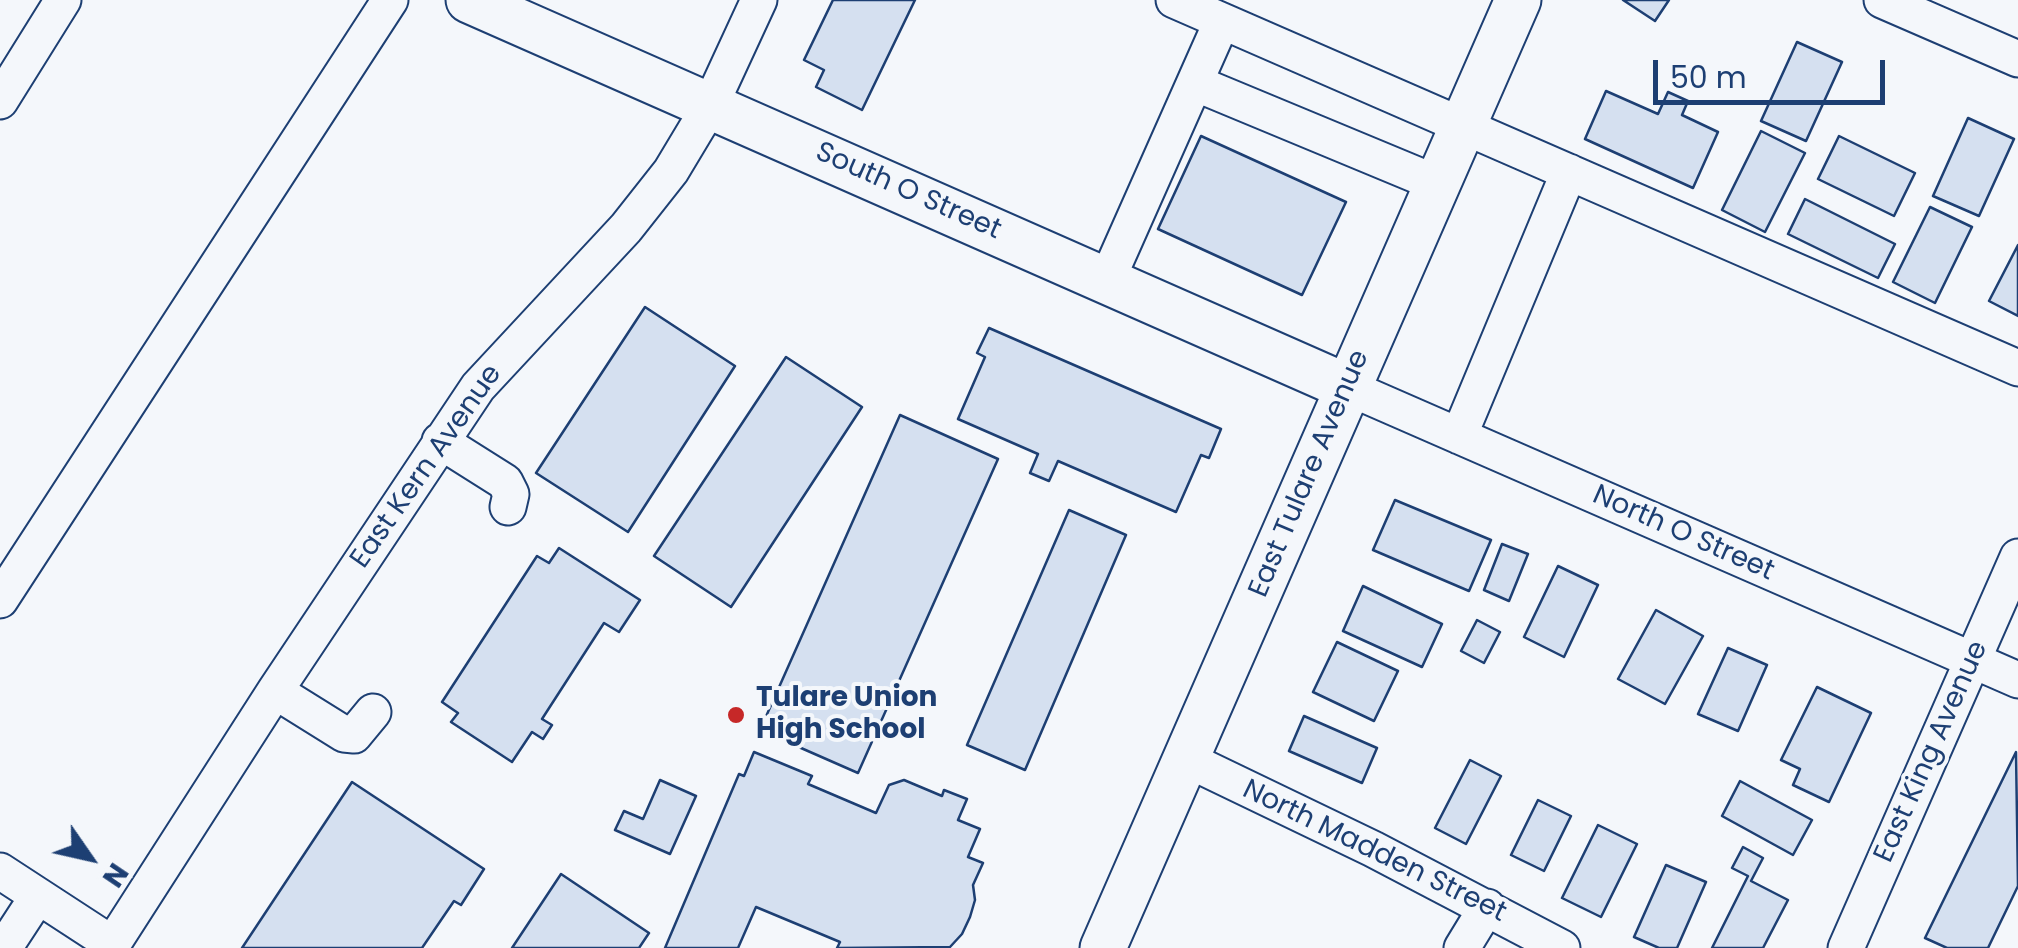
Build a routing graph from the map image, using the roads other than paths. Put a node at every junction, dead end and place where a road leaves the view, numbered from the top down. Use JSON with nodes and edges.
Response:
{"nodes":[{"id":1,"x":63,"y":0,"type":"edge"},
{"id":2,"x":390,"y":0,"type":"edge"},
{"id":3,"x":468,"y":0,"type":"edge"},
{"id":4,"x":759,"y":0,"type":"edge"},
{"id":5,"x":1174,"y":0,"type":"edge"},
{"id":6,"x":1518,"y":0,"type":"edge"},
{"id":7,"x":1896,"y":3,"type":"edge"},
{"id":8,"x":1222,"y":21,"type":"junction"},
{"id":9,"x":2018,"y":59,"type":"edge"},
{"id":10,"x":1195,"y":83,"type":"junction"},
{"id":11,"x":0,"y":101,"type":"edge"},
{"id":12,"x":710,"y":106,"type":"junction"},
{"id":13,"x":1461,"y":126,"type":"junction"},
{"id":14,"x":1568,"y":172,"type":"junction"},
{"id":15,"x":1436,"y":183,"type":"junction"},
{"id":16,"x":1107,"y":280,"type":"junction"},
{"id":17,"x":2018,"y":368,"type":"edge"},
{"id":18,"x":1347,"y":387,"type":"junction"},
{"id":19,"x":1459,"y":436,"type":"junction"},
{"id":20,"x":440,"y":441,"type":"junction"},
{"id":21,"x":508,"y":508,"type":"dead end"},
{"id":22,"x":2018,"y":556,"type":"edge"},
{"id":23,"x":0,"y":600,"type":"edge"},
{"id":24,"x":1973,"y":660,"type":"junction"},
{"id":25,"x":2018,"y":680,"type":"edge"},
{"id":26,"x":275,"y":690,"type":"junction"},
{"id":27,"x":373,"y":712,"type":"dead end"},
{"id":28,"x":1186,"y":759,"type":"junction"},
{"id":29,"x":0,"y":871,"type":"edge"},
{"id":30,"x":38,"y":896,"type":"junction"},
{"id":31,"x":1487,"y":906,"type":"junction"},
{"id":32,"x":111,"y":946,"type":"edge"},
{"id":33,"x":4,"y":948,"type":"edge"},
{"id":34,"x":1103,"y":948,"type":"edge"},
{"id":35,"x":1462,"y":948,"type":"edge"},
{"id":36,"x":1562,"y":948,"type":"edge"},
{"id":37,"x":1846,"y":948,"type":"edge"}],
"edges":[{"from":1,"to":11,"type":"street"},
{"from":2,"to":23,"type":"street"},
{"from":3,"to":12,"type":"main road","name":"South O Street"},
{"from":4,"to":12,"type":"street","name":"East Kern Avenue"},
{"from":5,"to":8,"type":"street"},
{"from":6,"to":13,"type":"main road","name":"East Tulare Avenue"},
{"from":7,"to":9,"type":"street"},
{"from":8,"to":10,"type":"street"},
{"from":8,"to":13,"type":"street"},
{"from":10,"to":15,"type":"street"},
{"from":10,"to":16,"type":"street"},
{"from":12,"to":16,"type":"main road","name":"South O Street"},
{"from":12,"to":20,"type":"street","name":"East Kern Avenue"},
{"from":13,"to":14,"type":"street"},
{"from":13,"to":15,"type":"main road","name":"East Tulare Avenue"},
{"from":14,"to":17,"type":"street"},
{"from":14,"to":19,"type":"street"},
{"from":15,"to":18,"type":"main road","name":"East Tulare Avenue"},
{"from":16,"to":18,"type":"main road","name":"South O Street"},
{"from":18,"to":19,"type":"street","name":"North O Street"},
{"from":18,"to":28,"type":"main road","name":"East Tulare Avenue"},
{"from":19,"to":24,"type":"street","name":"North O Street"},
{"from":20,"to":21,"type":"street"},
{"from":20,"to":26,"type":"street","name":"East Kern Avenue"},
{"from":22,"to":24,"type":"street","name":"East King Avenue"},
{"from":24,"to":25,"type":"street","name":"North O Street"},
{"from":24,"to":37,"type":"street","name":"East King Avenue"},
{"from":26,"to":27,"type":"street"},
{"from":26,"to":32,"type":"street","name":"East Kern Avenue"},
{"from":28,"to":31,"type":"street","name":"North Madden Street"},
{"from":28,"to":34,"type":"main road","name":"East Tulare Avenue"},
{"from":29,"to":30,"type":"street"},
{"from":30,"to":32,"type":"street"},
{"from":30,"to":33,"type":"street"},
{"from":31,"to":35,"type":"street"},
{"from":31,"to":36,"type":"street","name":"North Madden Street"}]}
